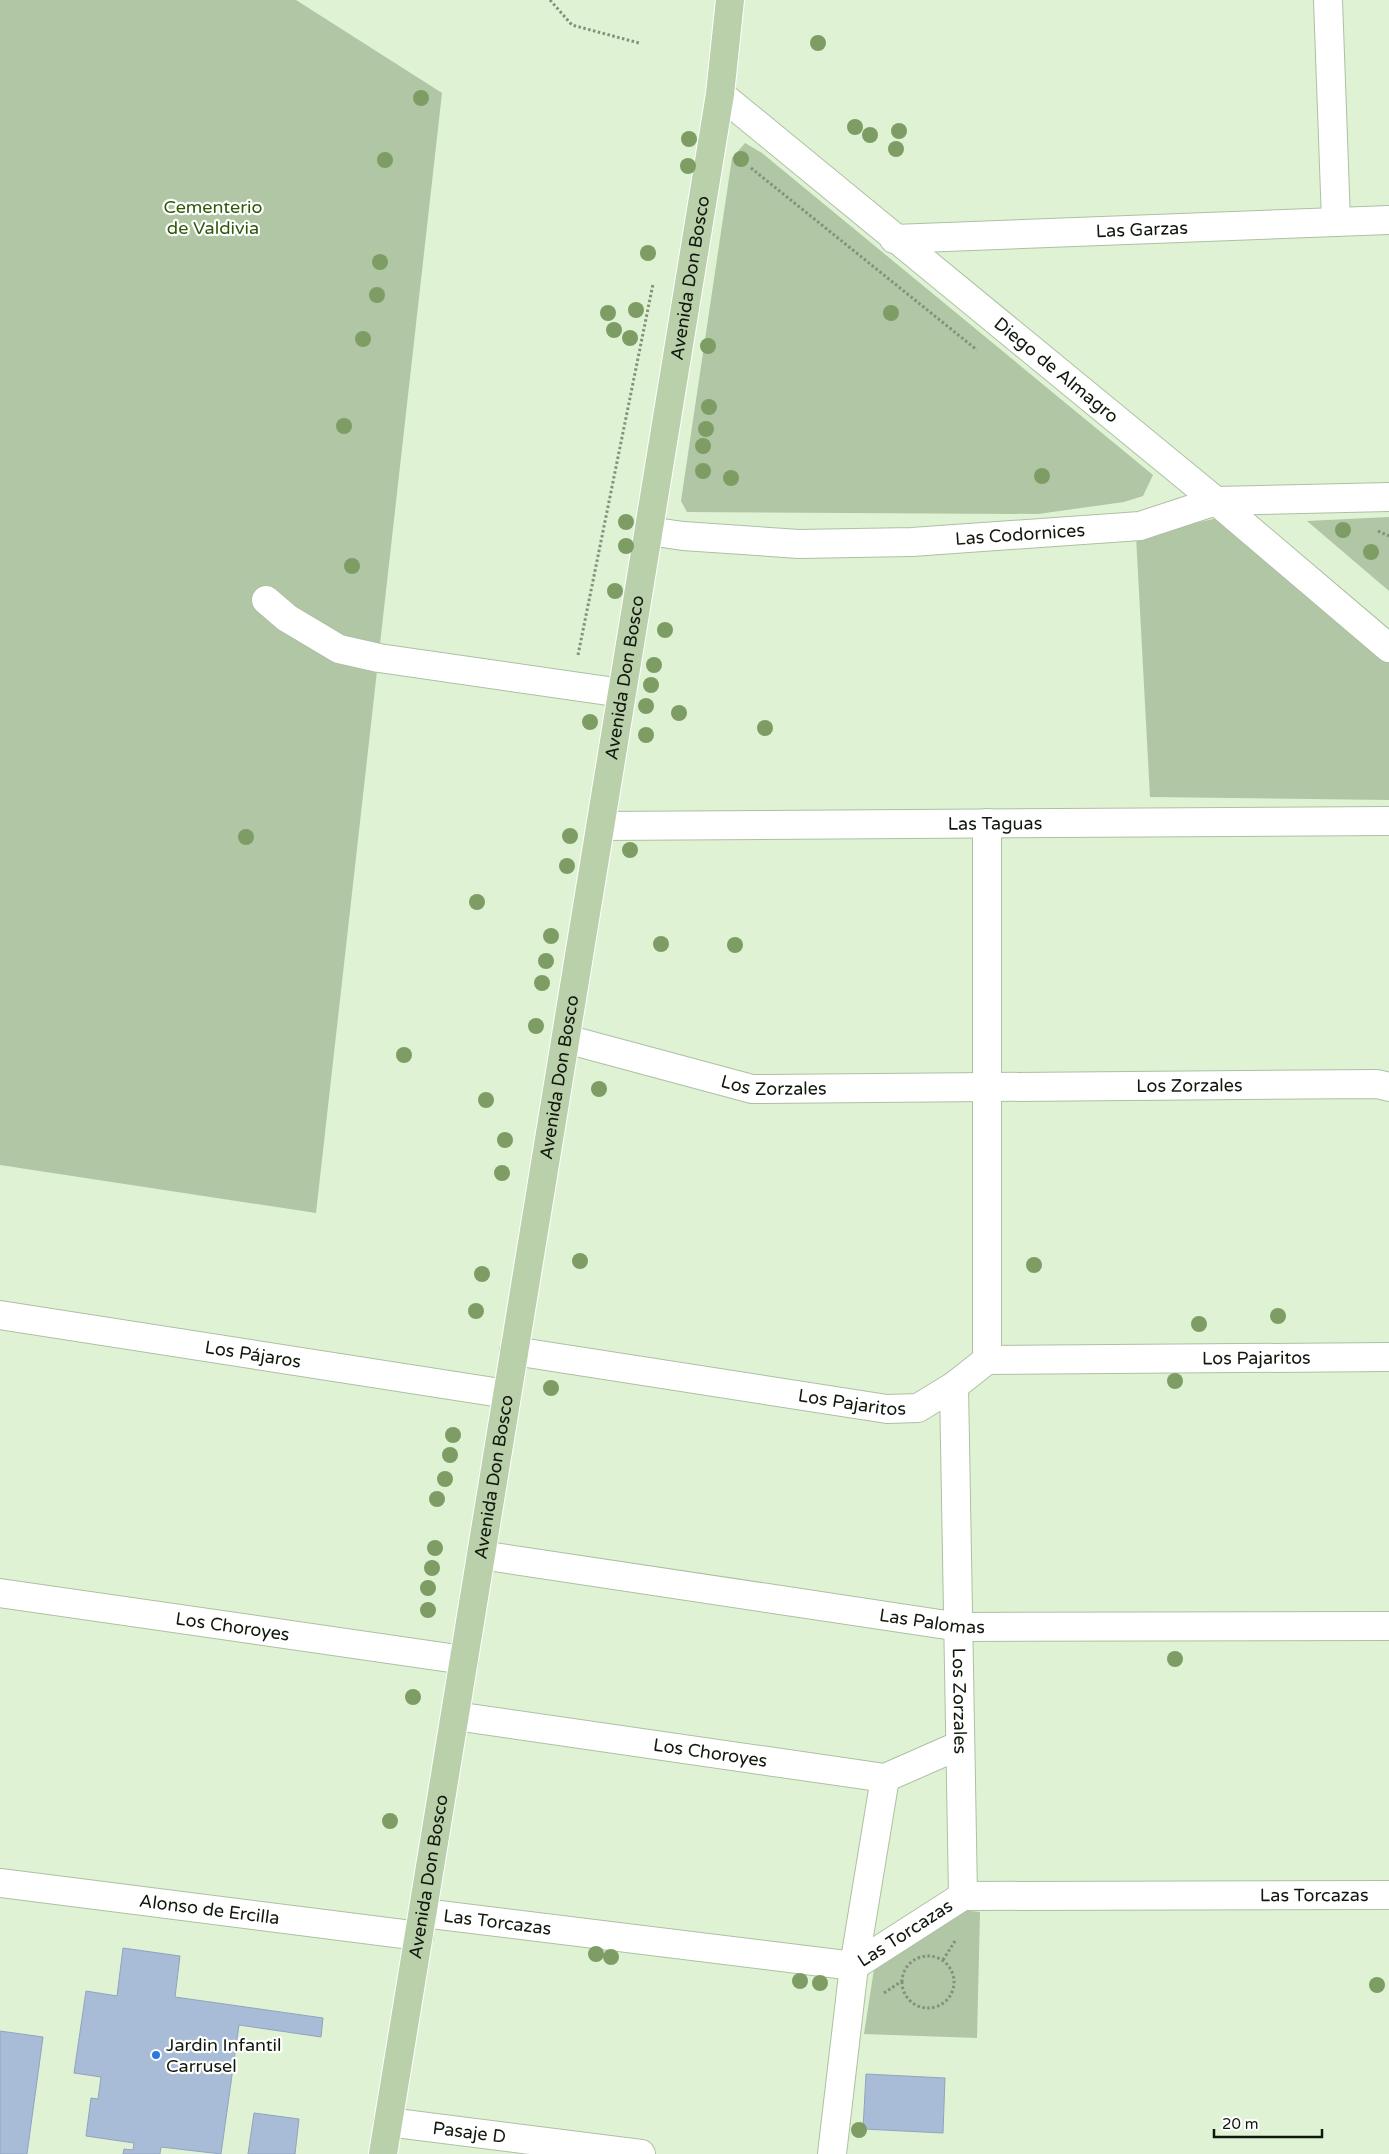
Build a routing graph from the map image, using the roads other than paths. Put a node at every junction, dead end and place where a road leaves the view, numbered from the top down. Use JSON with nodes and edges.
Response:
{"nodes":[{"id":1,"x":730,"y":0,"type":"edge"},
{"id":2,"x":1328,"y":0,"type":"edge"},
{"id":3,"x":720,"y":94,"type":"junction"},
{"id":4,"x":1389,"y":220,"type":"edge"},
{"id":5,"x":1336,"y":221,"type":"junction"},
{"id":6,"x":894,"y":239,"type":"junction"},
{"id":7,"x":1389,"y":497,"type":"edge"},
{"id":8,"x":1216,"y":501,"type":"junction"},
{"id":9,"x":648,"y":531,"type":"junction"},
{"id":10,"x":266,"y":600,"type":"dead end"},
{"id":11,"x":1389,"y":648,"type":"edge"},
{"id":12,"x":622,"y":693,"type":"junction"},
{"id":13,"x":1389,"y":821,"type":"edge"},
{"id":14,"x":987,"y":823,"type":"junction"},
{"id":15,"x":601,"y":826,"type":"junction"},
{"id":16,"x":566,"y":1039,"type":"junction"},
{"id":17,"x":1389,"y":1087,"type":"edge"},
{"id":18,"x":988,"y":1088,"type":"junction"},
{"id":19,"x":0,"y":1315,"type":"edge"},
{"id":20,"x":514,"y":1351,"type":"junction"},
{"id":21,"x":1389,"y":1357,"type":"edge"},
{"id":22,"x":987,"y":1360,"type":"junction"},
{"id":23,"x":954,"y":1386,"type":"junction"},
{"id":24,"x":507,"y":1394,"type":"junction"},
{"id":25,"x":481,"y":1555,"type":"junction"},
{"id":26,"x":0,"y":1593,"type":"edge"},
{"id":27,"x":1389,"y":1626,"type":"edge"},
{"id":28,"x":960,"y":1627,"type":"junction"},
{"id":29,"x":464,"y":1660,"type":"junction"},
{"id":30,"x":455,"y":1716,"type":"junction"},
{"id":31,"x":960,"y":1745,"type":"junction"},
{"id":32,"x":885,"y":1778,"type":"junction"},
{"id":33,"x":0,"y":1883,"type":"edge"},
{"id":34,"x":1389,"y":1895,"type":"edge"},
{"id":35,"x":963,"y":1896,"type":"junction"},
{"id":36,"x":421,"y":1924,"type":"junction"},
{"id":37,"x":854,"y":1966,"type":"junction"},
{"id":38,"x":388,"y":2122,"type":"junction"},
{"id":39,"x":383,"y":2154,"type":"edge"},
{"id":40,"x":641,"y":2154,"type":"edge"},
{"id":41,"x":832,"y":2154,"type":"edge"}],
"edges":[{"from":1,"to":3,"type":"main road","name":"Avenida Don Bosco"},
{"from":2,"to":5,"type":"street"},
{"from":3,"to":6,"type":"street","name":"Diego de Almagro"},
{"from":3,"to":9,"type":"main road","name":"Avenida Don Bosco"},
{"from":4,"to":5,"type":"street","name":"Las Garzas"},
{"from":5,"to":6,"type":"street","name":"Las Garzas"},
{"from":6,"to":8,"type":"street","name":"Diego de Almagro"},
{"from":7,"to":8,"type":"street","name":"Las Codornices"},
{"from":8,"to":9,"type":"street","name":"Las Codornices"},
{"from":8,"to":11,"type":"street","name":"Diego de Almagro"},
{"from":9,"to":12,"type":"main road","name":"Avenida Don Bosco"},
{"from":10,"to":12,"type":"street"},
{"from":12,"to":15,"type":"main road","name":"Avenida Don Bosco"},
{"from":13,"to":14,"type":"street","name":"Las Taguas"},
{"from":14,"to":15,"type":"street","name":"Las Taguas"},
{"from":14,"to":18,"type":"street"},
{"from":15,"to":16,"type":"main road","name":"Avenida Don Bosco"},
{"from":16,"to":18,"type":"street","name":"Los Zorzales"},
{"from":16,"to":20,"type":"main road","name":"Avenida Don Bosco"},
{"from":17,"to":18,"type":"street","name":"Los Zorzales"},
{"from":18,"to":22,"type":"street"},
{"from":19,"to":24,"type":"street","name":"Los Pájaros"},
{"from":20,"to":23,"type":"street","name":"Los Pajaritos"},
{"from":20,"to":24,"type":"main road","name":"Avenida Don Bosco"},
{"from":21,"to":22,"type":"street","name":"Los Pajaritos"},
{"from":22,"to":23,"type":"street","name":"Los Pajaritos"},
{"from":23,"to":28,"type":"street","name":"Los Zorzales"},
{"from":24,"to":25,"type":"main road","name":"Avenida Don Bosco"},
{"from":25,"to":28,"type":"street","name":"Las Palomas"},
{"from":25,"to":29,"type":"main road","name":"Avenida Don Bosco"},
{"from":26,"to":29,"type":"street","name":"Los Choroyes"},
{"from":27,"to":28,"type":"street","name":"Las Palomas"},
{"from":28,"to":31,"type":"street","name":"Los Zorzales"},
{"from":29,"to":30,"type":"main road","name":"Avenida Don Bosco"},
{"from":30,"to":32,"type":"street","name":"Los Choroyes"},
{"from":30,"to":36,"type":"main road","name":"Avenida Don Bosco"},
{"from":31,"to":32,"type":"street"},
{"from":31,"to":35,"type":"street","name":"Los Zorzales"},
{"from":32,"to":37,"type":"street"},
{"from":33,"to":36,"type":"street","name":"Alonso de Ercilla"},
{"from":34,"to":35,"type":"street","name":"Las Torcazas"},
{"from":35,"to":37,"type":"street","name":"Las Torcazas"},
{"from":36,"to":37,"type":"street","name":"Las Torcazas"},
{"from":36,"to":38,"type":"main road","name":"Avenida Don Bosco"},
{"from":37,"to":41,"type":"street"},
{"from":38,"to":39,"type":"main road","name":"Avenida Don Bosco"},
{"from":38,"to":40,"type":"street","name":"Pasaje D"}]}
